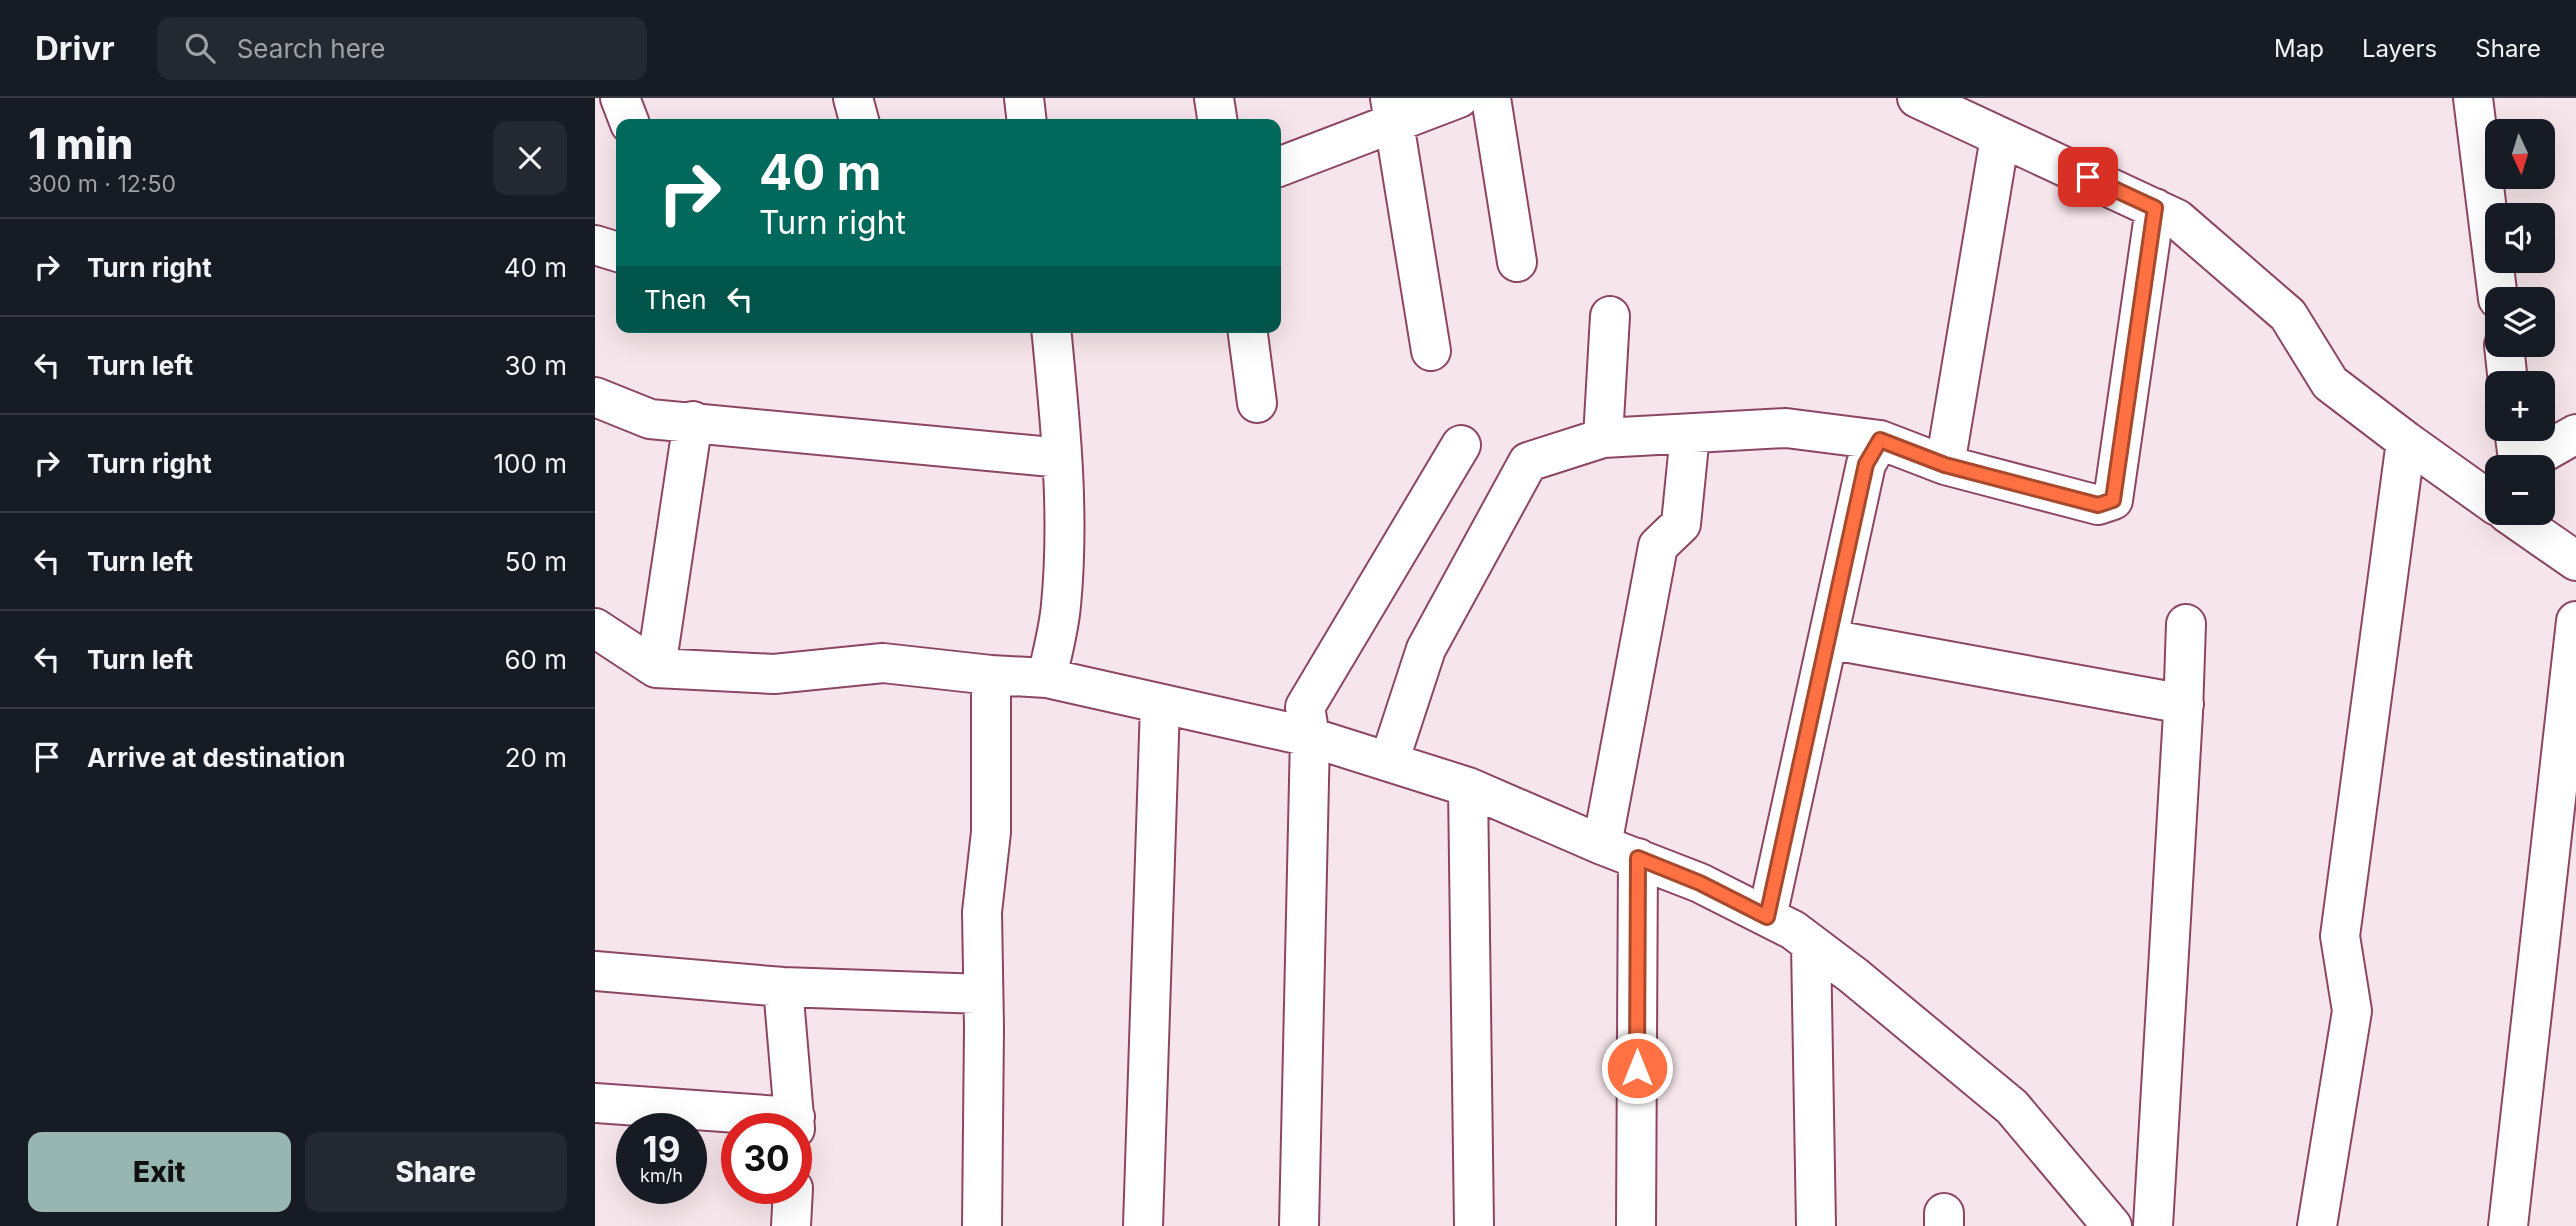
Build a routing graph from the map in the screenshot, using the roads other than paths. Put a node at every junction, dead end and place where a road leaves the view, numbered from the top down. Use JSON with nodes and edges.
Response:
{"nodes":[{"id":1,"x":620,"y":98,"type":"edge"},
{"id":2,"x":853,"y":98,"type":"edge"},
{"id":3,"x":1024,"y":98,"type":"edge"},
{"id":4,"x":1214,"y":98,"type":"edge"},
{"id":5,"x":1459,"y":98,"type":"edge"},
{"id":6,"x":1491,"y":98,"type":"edge"},
{"id":7,"x":1917,"y":98,"type":"edge"},
{"id":8,"x":2473,"y":98,"type":"edge"},
{"id":9,"x":1392,"y":111,"type":"edge"},
{"id":10,"x":628,"y":119,"type":"edge"},
{"id":11,"x":859,"y":119,"type":"edge"},
{"id":12,"x":1026,"y":119,"type":"edge"},
{"id":13,"x":1217,"y":119,"type":"edge"},
{"id":14,"x":1986,"y":120,"type":"edge"},
{"id":15,"x":1281,"y":166,"type":"edge"},
{"id":16,"x":2155,"y":208,"type":"junction"},
{"id":17,"x":595,"y":245,"type":"edge"},
{"id":18,"x":616,"y":251,"type":"edge"},
{"id":19,"x":1517,"y":262,"type":"dead end"},
{"id":20,"x":2497,"y":287,"type":"edge"},
{"id":21,"x":1610,"y":316,"type":"dead end"},
{"id":22,"x":1052,"y":333,"type":"edge"},
{"id":23,"x":1248,"y":333,"type":"edge"},
{"id":24,"x":1430,"y":351,"type":"dead end"},
{"id":25,"x":595,"y":397,"type":"edge"},
{"id":26,"x":1257,"y":402,"type":"dead end"},
{"id":27,"x":692,"y":421,"type":"junction"},
{"id":28,"x":1690,"y":433,"type":"junction"},
{"id":29,"x":2576,"y":434,"type":"edge"},
{"id":30,"x":1604,"y":438,"type":"junction"},
{"id":31,"x":1880,"y":440,"type":"junction"},
{"id":32,"x":2406,"y":441,"type":"junction"},
{"id":33,"x":1461,"y":445,"type":"dead end"},
{"id":34,"x":2539,"y":455,"type":"edge"},
{"id":35,"x":1062,"y":458,"type":"junction"},
{"id":36,"x":1945,"y":465,"type":"junction"},
{"id":37,"x":2485,"y":489,"type":"edge"},
{"id":38,"x":2524,"y":525,"type":"edge"},
{"id":39,"x":2576,"y":561,"type":"edge"},
{"id":40,"x":2576,"y":621,"type":"edge"},
{"id":41,"x":2186,"y":624,"type":"dead end"},
{"id":42,"x":595,"y":628,"type":"edge"},
{"id":43,"x":1828,"y":639,"type":"junction"},
{"id":44,"x":656,"y":668,"type":"junction"},
{"id":45,"x":991,"y":675,"type":"junction"},
{"id":46,"x":1047,"y":678,"type":"junction"},
{"id":47,"x":2184,"y":704,"type":"junction"},
{"id":48,"x":1160,"y":705,"type":"junction"},
{"id":49,"x":1310,"y":737,"type":"junction"},
{"id":50,"x":1389,"y":762,"type":"junction"},
{"id":51,"x":1468,"y":788,"type":"junction"},
{"id":52,"x":1602,"y":845,"type":"junction"},
{"id":53,"x":1638,"y":858,"type":"junction"},
{"id":54,"x":1767,"y":917,"type":"junction"},
{"id":55,"x":1811,"y":944,"type":"junction"},
{"id":56,"x":595,"y":971,"type":"edge"},
{"id":57,"x":783,"y":986,"type":"junction"},
{"id":58,"x":983,"y":994,"type":"junction"},
{"id":59,"x":595,"y":1103,"type":"edge"},
{"id":60,"x":794,"y":1113,"type":"edge"},
{"id":61,"x":721,"y":1116,"type":"edge"},
{"id":62,"x":792,"y":1204,"type":"edge"},
{"id":63,"x":791,"y":1226,"type":"edge"},
{"id":64,"x":982,"y":1226,"type":"edge"},
{"id":65,"x":1143,"y":1226,"type":"edge"},
{"id":66,"x":1300,"y":1226,"type":"edge"},
{"id":67,"x":1474,"y":1226,"type":"edge"},
{"id":68,"x":1636,"y":1226,"type":"edge"},
{"id":69,"x":1816,"y":1226,"type":"edge"},
{"id":70,"x":2112,"y":1226,"type":"edge"},
{"id":71,"x":2153,"y":1226,"type":"edge"},
{"id":72,"x":2317,"y":1226,"type":"edge"},
{"id":73,"x":2508,"y":1226,"type":"edge"}],
"edges":[{"from":1,"to":10,"type":"street"},
{"from":2,"to":11,"type":"street"},
{"from":3,"to":12,"type":"street"},
{"from":4,"to":13,"type":"street"},
{"from":5,"to":9,"type":"street"},
{"from":6,"to":19,"type":"street"},
{"from":7,"to":14,"type":"street"},
{"from":8,"to":20,"type":"street"},
{"from":9,"to":15,"type":"street"},
{"from":9,"to":24,"type":"street"},
{"from":14,"to":16,"type":"street"},
{"from":14,"to":36,"type":"street"},
{"from":16,"to":32,"type":"street"},
{"from":16,"to":36,"type":"street"},
{"from":17,"to":18,"type":"street"},
{"from":21,"to":30,"type":"street"},
{"from":22,"to":35,"type":"street"},
{"from":23,"to":26,"type":"street"},
{"from":25,"to":27,"type":"street"},
{"from":27,"to":35,"type":"street"},
{"from":27,"to":44,"type":"street"},
{"from":28,"to":30,"type":"street"},
{"from":28,"to":31,"type":"street"},
{"from":28,"to":52,"type":"street"},
{"from":29,"to":34,"type":"street"},
{"from":30,"to":50,"type":"street"},
{"from":31,"to":36,"type":"street"},
{"from":31,"to":43,"type":"street"},
{"from":32,"to":37,"type":"street"},
{"from":32,"to":72,"type":"street"},
{"from":33,"to":49,"type":"street"},
{"from":35,"to":46,"type":"street"},
{"from":38,"to":39,"type":"street"},
{"from":40,"to":73,"type":"street"},
{"from":41,"to":47,"type":"street"},
{"from":42,"to":44,"type":"street"},
{"from":43,"to":47,"type":"street"},
{"from":43,"to":54,"type":"street"},
{"from":44,"to":45,"type":"street"},
{"from":45,"to":46,"type":"street"},
{"from":45,"to":58,"type":"street"},
{"from":46,"to":48,"type":"street"},
{"from":47,"to":71,"type":"street"},
{"from":48,"to":49,"type":"street"},
{"from":48,"to":65,"type":"street"},
{"from":49,"to":50,"type":"street"},
{"from":49,"to":66,"type":"street"},
{"from":50,"to":51,"type":"street"},
{"from":51,"to":52,"type":"street"},
{"from":51,"to":67,"type":"street"},
{"from":52,"to":53,"type":"street"},
{"from":53,"to":54,"type":"street"},
{"from":53,"to":68,"type":"street"},
{"from":54,"to":55,"type":"street"},
{"from":55,"to":69,"type":"street"},
{"from":55,"to":70,"type":"street"},
{"from":56,"to":57,"type":"street"},
{"from":57,"to":58,"type":"street"},
{"from":57,"to":60,"type":"street"},
{"from":58,"to":64,"type":"street"},
{"from":59,"to":61,"type":"street"},
{"from":62,"to":63,"type":"street"}]}
